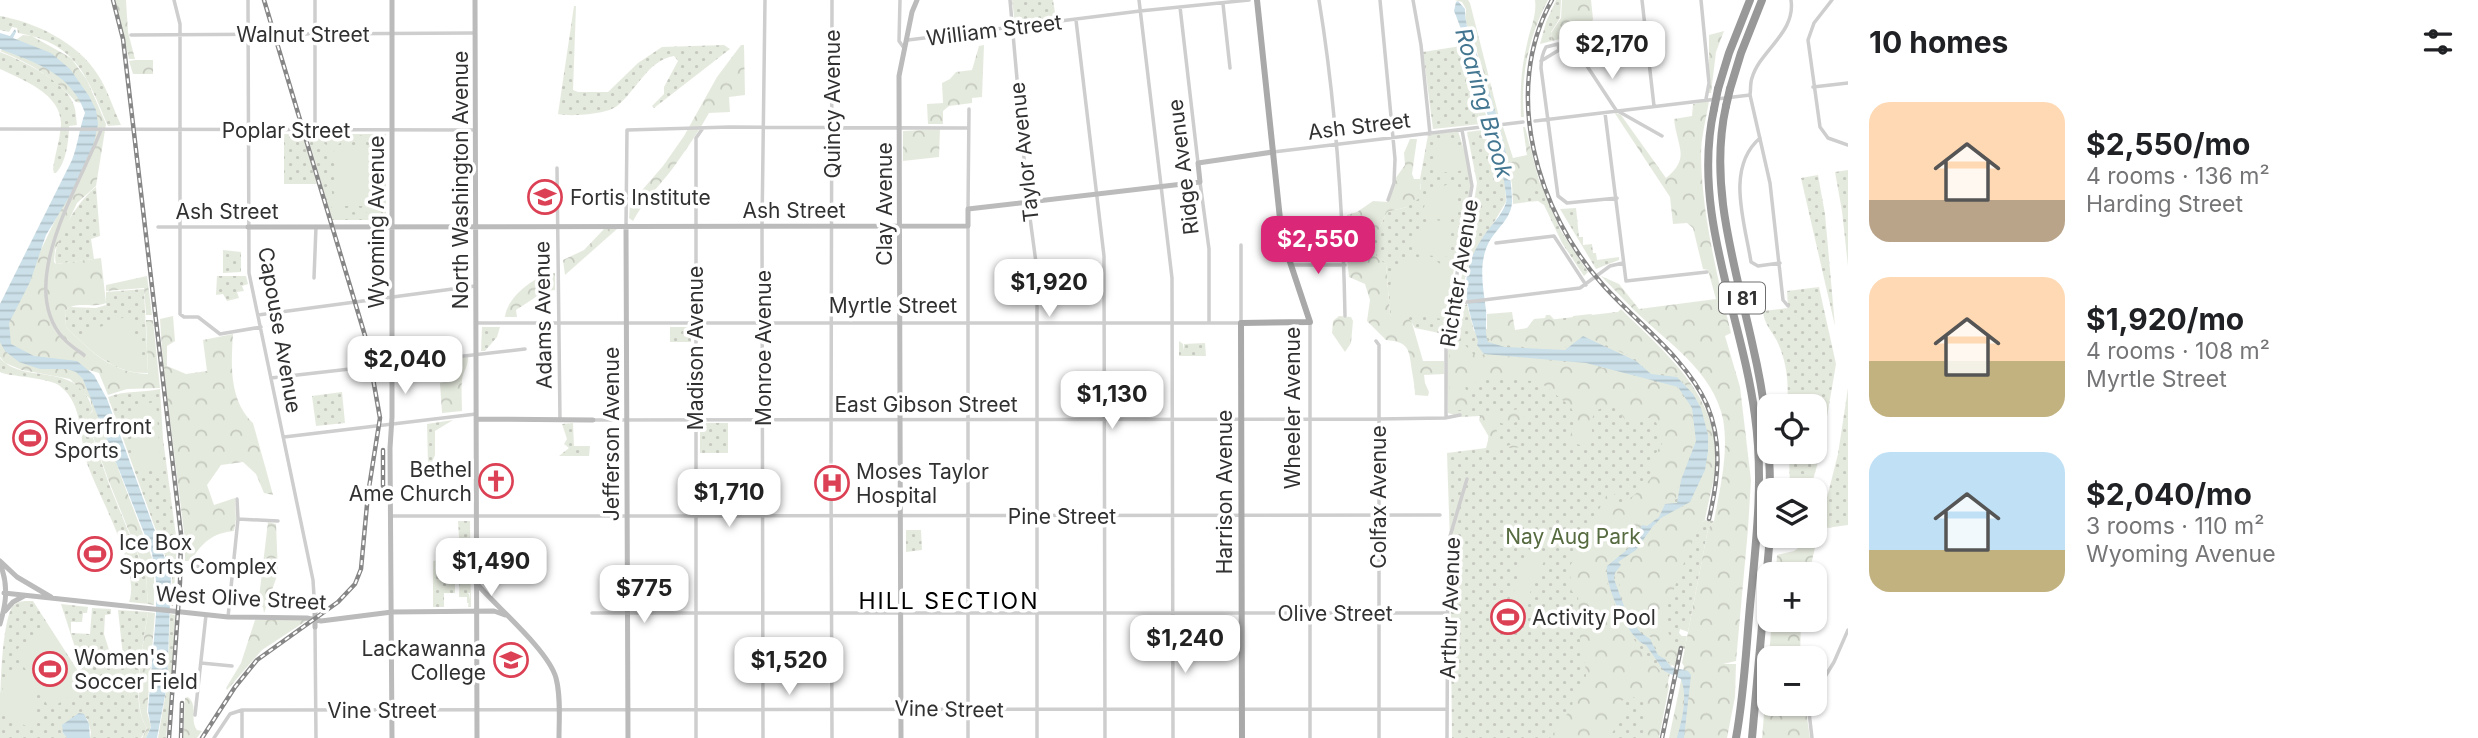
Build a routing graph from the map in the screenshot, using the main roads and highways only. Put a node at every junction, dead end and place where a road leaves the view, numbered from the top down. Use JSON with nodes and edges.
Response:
{"nodes":[{"id":1,"x":392,"y":0,"type":"edge"},
{"id":2,"x":475,"y":0,"type":"edge"},
{"id":3,"x":917,"y":0,"type":"edge"},
{"id":4,"x":1257,"y":0,"type":"edge"},
{"id":5,"x":1750,"y":0,"type":"edge"},
{"id":6,"x":1762,"y":0,"type":"edge"},
{"id":7,"x":1273,"y":152,"type":"junction"},
{"id":8,"x":1198,"y":163,"type":"joint"},
{"id":9,"x":900,"y":225,"type":"junction"},
{"id":10,"x":476,"y":226,"type":"junction"},
{"id":11,"x":626,"y":226,"type":"junction"},
{"id":12,"x":968,"y":226,"type":"joint"},
{"id":13,"x":248,"y":227,"type":"road end"},
{"id":14,"x":391,"y":227,"type":"junction"},
{"id":15,"x":1310,"y":322,"type":"joint"},
{"id":16,"x":1241,"y":323,"type":"joint"},
{"id":17,"x":476,"y":417,"type":"junction"},
{"id":18,"x":593,"y":420,"type":"road end"},
{"id":19,"x":1770,"y":478,"type":"edge"},
{"id":20,"x":1769,"y":548,"type":"edge"},
{"id":21,"x":0,"y":563,"type":"edge"},
{"id":22,"x":476,"y":583,"type":"junction"},
{"id":23,"x":2,"y":595,"type":"edge"},
{"id":24,"x":24,"y":596,"type":"junction"},
{"id":25,"x":54,"y":598,"type":"junction"},
{"id":26,"x":315,"y":612,"type":"road end"},
{"id":27,"x":392,"y":612,"type":"junction"},
{"id":28,"x":476,"y":613,"type":"junction"},
{"id":29,"x":3,"y":614,"type":"junction"},
{"id":30,"x":505,"y":615,"type":"junction"},
{"id":31,"x":316,"y":620,"type":"junction"},
{"id":32,"x":0,"y":624,"type":"edge"},
{"id":33,"x":316,"y":627,"type":"road end"},
{"id":34,"x":392,"y":738,"type":"edge"},
{"id":35,"x":477,"y":738,"type":"edge"},
{"id":36,"x":559,"y":738,"type":"edge"},
{"id":37,"x":628,"y":738,"type":"edge"},
{"id":38,"x":901,"y":738,"type":"edge"},
{"id":39,"x":1242,"y":738,"type":"edge"},
{"id":40,"x":1736,"y":738,"type":"edge"},
{"id":41,"x":1752,"y":738,"type":"edge"}],
"edges":[{"from":1,"to":14,"type":"main road","name":"Wyoming Avenue"},
{"from":2,"to":10,"type":"main road","name":"North Washington Avenue"},
{"from":3,"to":9,"type":"main road","name":"Clay Avenue"},
{"from":4,"to":7,"type":"main road","name":"Wheeler Avenue"},
{"from":5,"to":40,"type":"highway","number":"I 81","bridge":true},
{"from":6,"to":19,"type":"highway","number":"I 81","bridge":true},
{"from":7,"to":8,"type":"main road","name":"Ash Street"},
{"from":7,"to":15,"type":"main road","name":"Wheeler Avenue"},
{"from":8,"to":12,"type":"main road","name":"Ridge Avenue"},
{"from":9,"to":11,"type":"main road","name":"Ash Street"},
{"from":9,"to":12,"type":"main road","name":"Ash Street"},
{"from":9,"to":38,"type":"main road","name":"Clay Avenue"},
{"from":10,"to":11,"type":"main road","name":"Ash Street"},
{"from":10,"to":14,"type":"main road","name":"Ash Street"},
{"from":10,"to":17,"type":"main road","name":"North Washington Avenue"},
{"from":11,"to":37,"type":"main road","name":"Jefferson Avenue"},
{"from":13,"to":14,"type":"main road","name":"Ash Street"},
{"from":14,"to":27,"type":"main road","name":"Wyoming Avenue"},
{"from":15,"to":16,"type":"main road","name":"Myrtle Street"},
{"from":16,"to":39,"type":"main road","name":"Harrison Avenue"},
{"from":17,"to":18,"type":"main road","name":"East Gibson Street"},
{"from":17,"to":22,"type":"main road","name":"North Washington Avenue"},
{"from":20,"to":41,"type":"highway"},
{"from":21,"to":23,"type":"main road"},
{"from":21,"to":25,"type":"main road"},
{"from":22,"to":28,"type":"main road","name":"North Washington Avenue"},
{"from":22,"to":30,"type":"main road"},
{"from":23,"to":24,"type":"main road","name":"West Olive Street"},
{"from":23,"to":29,"type":"main road"},
{"from":24,"to":25,"type":"main road","name":"West Olive Street"},
{"from":24,"to":29,"type":"main road"},
{"from":25,"to":31,"type":"main road","name":"West Olive Street"},
{"from":26,"to":31,"type":"main road","name":"Capouse Avenue"},
{"from":27,"to":28,"type":"main road","name":"West Olive Street"},
{"from":27,"to":31,"type":"main road","name":"West Olive Street"},
{"from":27,"to":34,"type":"main road","name":"Wyoming Avenue"},
{"from":28,"to":30,"type":"main road","name":"West Olive Street"},
{"from":28,"to":35,"type":"main road","name":"North Washington Avenue"},
{"from":29,"to":32,"type":"main road"},
{"from":30,"to":36,"type":"main road"},
{"from":31,"to":33,"type":"main road","name":"Capouse Avenue"}]}
